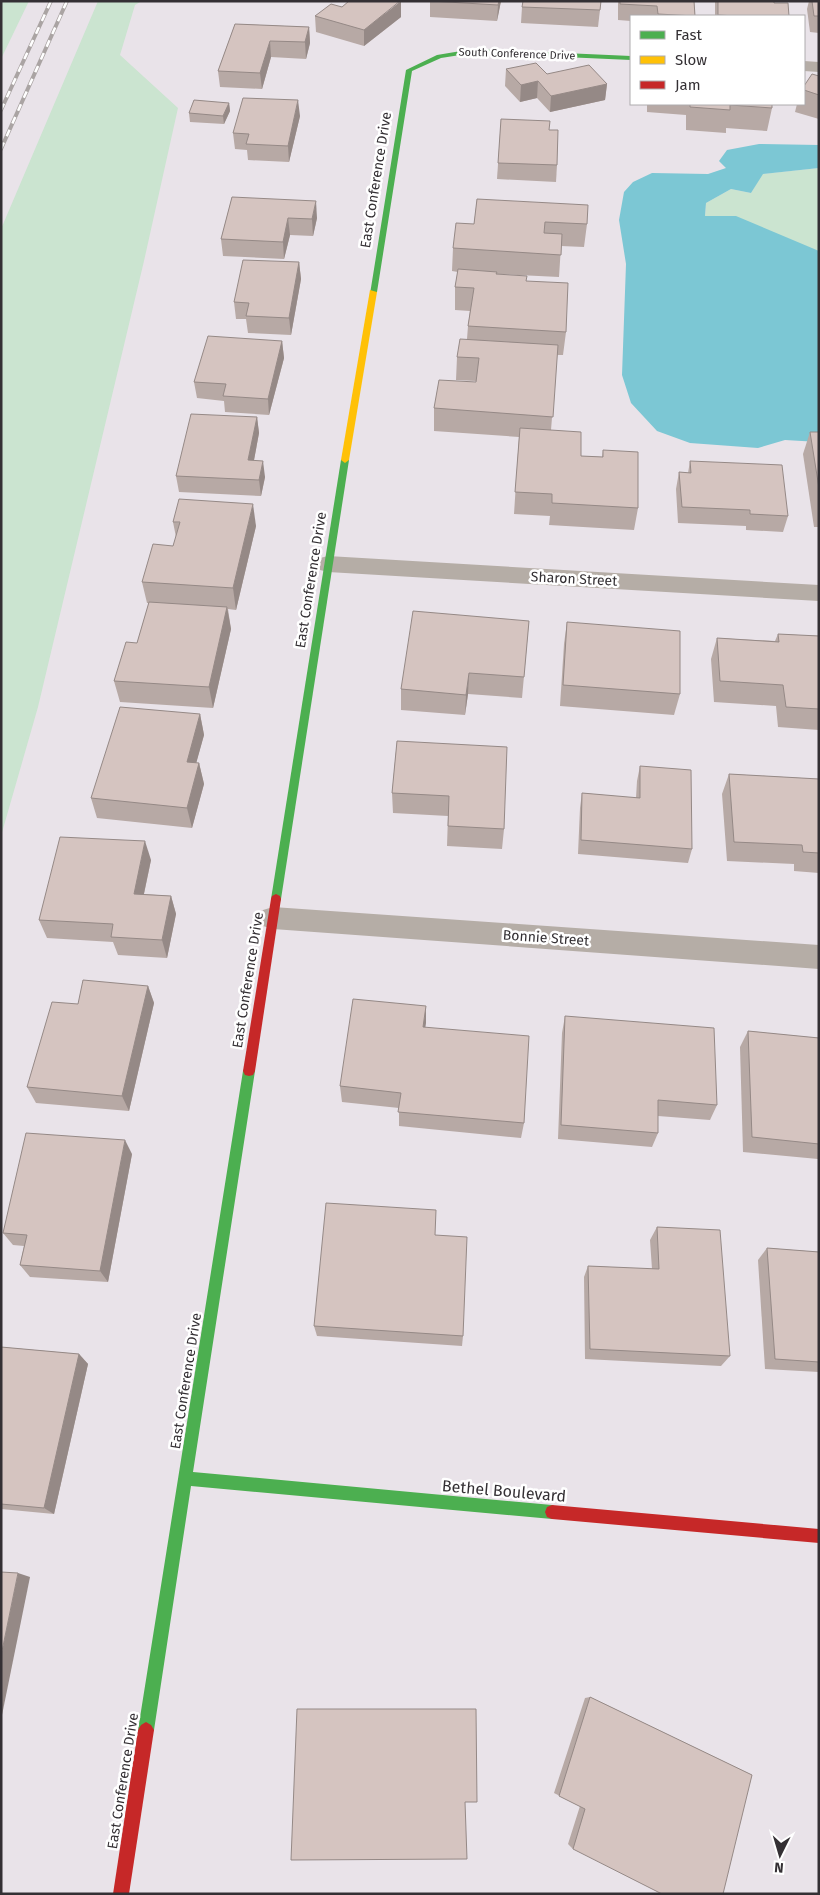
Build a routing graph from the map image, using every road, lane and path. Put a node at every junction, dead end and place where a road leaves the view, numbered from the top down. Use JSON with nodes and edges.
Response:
{"nodes":[{"id":1,"x":630,"y":58,"type":"edge"},
{"id":2,"x":805,"y":66,"type":"edge"},
{"id":3,"x":819,"y":67,"type":"edge"},
{"id":4,"x":409,"y":72,"type":"joint"},
{"id":5,"x":328,"y":564,"type":"junction"},
{"id":6,"x":819,"y":593,"type":"edge"},
{"id":7,"x":273,"y":918,"type":"junction"},
{"id":8,"x":819,"y":957,"type":"edge"},
{"id":9,"x":186,"y":1478,"type":"junction"},
{"id":10,"x":819,"y":1536,"type":"edge"},
{"id":11,"x":121,"y":1894,"type":"edge"}],
"edges":[{"from":1,"to":4,"type":"street","name":"South Conference Drive"},
{"from":2,"to":3,"type":"street"},
{"from":4,"to":5,"type":"street","name":"East Conference Drive"},
{"from":5,"to":6,"type":"street","name":"Sharon Street"},
{"from":5,"to":7,"type":"street","name":"East Conference Drive"},
{"from":7,"to":8,"type":"street","name":"Bonnie Street"},
{"from":7,"to":9,"type":"street","name":"East Conference Drive"},
{"from":9,"to":10,"type":"street","name":"Bethel Boulevard"},
{"from":9,"to":11,"type":"street","name":"East Conference Drive"}]}
